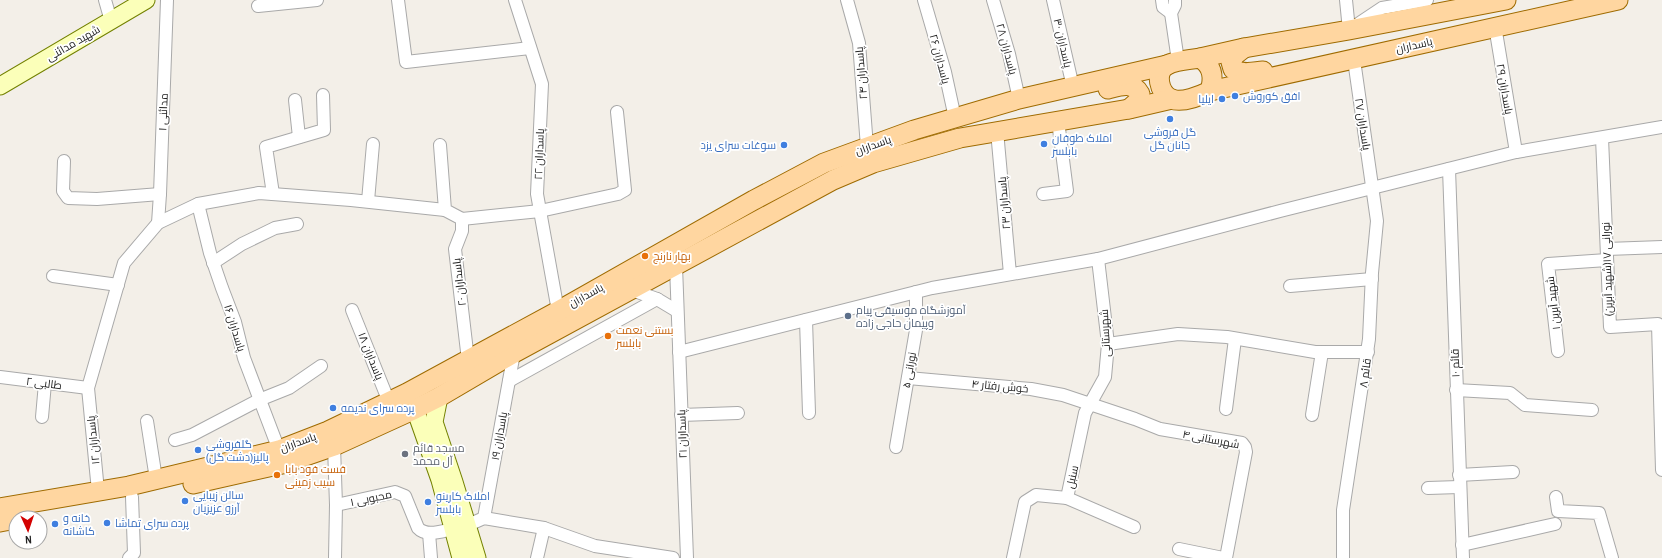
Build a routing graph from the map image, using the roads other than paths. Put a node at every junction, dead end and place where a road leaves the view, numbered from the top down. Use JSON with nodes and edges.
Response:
{"nodes":[{"id":1,"x":106,"y":0,"type":"edge"},
{"id":2,"x":146,"y":0,"type":"edge"},
{"id":3,"x":167,"y":0,"type":"edge"},
{"id":4,"x":317,"y":0,"type":"edge"},
{"id":5,"x":398,"y":0,"type":"edge"},
{"id":6,"x":515,"y":0,"type":"edge"},
{"id":7,"x":847,"y":0,"type":"edge"},
{"id":8,"x":924,"y":0,"type":"edge"},
{"id":9,"x":993,"y":0,"type":"edge"},
{"id":10,"x":1054,"y":0,"type":"edge"},
{"id":11,"x":1162,"y":0,"type":"edge"},
{"id":12,"x":1175,"y":0,"type":"edge"},
{"id":13,"x":1346,"y":0,"type":"edge"},
{"id":14,"x":1427,"y":0,"type":"edge"},
{"id":15,"x":1506,"y":0,"type":"edge"},
{"id":16,"x":1618,"y":0,"type":"edge"},
{"id":17,"x":258,"y":6,"type":"dead end"},
{"id":18,"x":1171,"y":13,"type":"junction"},
{"id":19,"x":111,"y":21,"type":"junction"},
{"id":20,"x":1495,"y":26,"type":"junction"},
{"id":21,"x":1350,"y":30,"type":"junction"},
{"id":22,"x":530,"y":48,"type":"junction"},
{"id":23,"x":1244,"y":48,"type":"junction"},
{"id":24,"x":1200,"y":58,"type":"junction"},
{"id":25,"x":1354,"y":60,"type":"junction"},
{"id":26,"x":1173,"y":63,"type":"junction"},
{"id":27,"x":1329,"y":65,"type":"junction"},
{"id":28,"x":0,"y":86,"type":"edge"},
{"id":29,"x":1073,"y":87,"type":"junction"},
{"id":30,"x":1210,"y":91,"type":"junction"},
{"id":31,"x":323,"y":95,"type":"dead end"},
{"id":32,"x":1026,"y":97,"type":"junction"},
{"id":33,"x":1172,"y":99,"type":"junction"},
{"id":34,"x":295,"y":100,"type":"dead end"},
{"id":35,"x":1129,"y":109,"type":"junction"},
{"id":36,"x":617,"y":112,"type":"dead end"},
{"id":37,"x":955,"y":118,"type":"junction"},
{"id":38,"x":1058,"y":121,"type":"junction"},
{"id":39,"x":1662,"y":127,"type":"edge"},
{"id":40,"x":997,"y":132,"type":"junction"},
{"id":41,"x":299,"y":137,"type":"junction"},
{"id":42,"x":1602,"y":138,"type":"junction"},
{"id":43,"x":372,"y":144,"type":"dead end"},
{"id":44,"x":440,"y":145,"type":"dead end"},
{"id":45,"x":867,"y":147,"type":"junction"},
{"id":46,"x":1516,"y":152,"type":"junction"},
{"id":47,"x":64,"y":161,"type":"dead end"},
{"id":48,"x":1450,"y":169,"type":"junction"},
{"id":49,"x":1373,"y":188,"type":"junction"},
{"id":50,"x":160,"y":194,"type":"junction"},
{"id":51,"x":273,"y":194,"type":"junction"},
{"id":52,"x":1043,"y":194,"type":"dead end"},
{"id":53,"x":368,"y":202,"type":"junction"},
{"id":54,"x":198,"y":204,"type":"junction"},
{"id":55,"x":444,"y":210,"type":"junction"},
{"id":56,"x":540,"y":212,"type":"junction"},
{"id":57,"x":462,"y":219,"type":"junction"},
{"id":58,"x":158,"y":223,"type":"junction"},
{"id":59,"x":297,"y":224,"type":"dead end"},
{"id":60,"x":1662,"y":247,"type":"edge"},
{"id":61,"x":1607,"y":255,"type":"junction"},
{"id":62,"x":1098,"y":259,"type":"junction"},
{"id":63,"x":213,"y":263,"type":"junction"},
{"id":64,"x":676,"y":266,"type":"junction"},
{"id":65,"x":1010,"y":274,"type":"junction"},
{"id":66,"x":53,"y":276,"type":"dead end"},
{"id":67,"x":1372,"y":280,"type":"junction"},
{"id":68,"x":118,"y":286,"type":"junction"},
{"id":69,"x":1290,"y":286,"type":"dead end"},
{"id":70,"x":632,"y":290,"type":"junction"},
{"id":71,"x":916,"y":292,"type":"junction"},
{"id":72,"x":657,"y":299,"type":"junction"},
{"id":73,"x":352,"y":310,"type":"dead end"},
{"id":74,"x":558,"y":311,"type":"junction"},
{"id":75,"x":677,"y":311,"type":"junction"},
{"id":76,"x":806,"y":320,"type":"junction"},
{"id":77,"x":1235,"y":339,"type":"junction"},
{"id":78,"x":1108,"y":344,"type":"junction"},
{"id":79,"x":679,"y":352,"type":"junction"},
{"id":80,"x":1322,"y":352,"type":"junction"},
{"id":81,"x":1368,"y":352,"type":"junction"},
{"id":82,"x":1558,"y":352,"type":"dead end"},
{"id":83,"x":514,"y":353,"type":"junction"},
{"id":84,"x":468,"y":360,"type":"junction"},
{"id":85,"x":321,"y":366,"type":"dead end"},
{"id":86,"x":0,"y":377,"type":"edge"},
{"id":87,"x":908,"y":378,"type":"junction"},
{"id":88,"x":509,"y":381,"type":"junction"},
{"id":89,"x":45,"y":383,"type":"junction"},
{"id":90,"x":88,"y":388,"type":"junction"},
{"id":91,"x":1456,"y":390,"type":"junction"},
{"id":92,"x":438,"y":397,"type":"junction"},
{"id":93,"x":259,"y":400,"type":"junction"},
{"id":94,"x":411,"y":401,"type":"junction"},
{"id":95,"x":1091,"y":404,"type":"junction"},
{"id":96,"x":1226,"y":409,"type":"dead end"},
{"id":97,"x":392,"y":410,"type":"junction"},
{"id":98,"x":1592,"y":410,"type":"dead end"},
{"id":99,"x":738,"y":413,"type":"dead end"},
{"id":100,"x":809,"y":413,"type":"dead end"},
{"id":101,"x":681,"y":415,"type":"junction"},
{"id":102,"x":1312,"y":415,"type":"dead end"},
{"id":103,"x":42,"y":417,"type":"dead end"},
{"id":104,"x":147,"y":421,"type":"dead end"},
{"id":105,"x":175,"y":440,"type":"dead end"},
{"id":106,"x":334,"y":446,"type":"junction"},
{"id":107,"x":896,"y":447,"type":"dead end"},
{"id":108,"x":279,"y":450,"type":"junction"},
{"id":109,"x":1662,"y":470,"type":"edge"},
{"id":110,"x":1513,"y":472,"type":"dead end"},
{"id":111,"x":1459,"y":475,"type":"junction"},
{"id":112,"x":156,"y":480,"type":"junction"},
{"id":113,"x":1459,"y":487,"type":"junction"},
{"id":114,"x":1428,"y":488,"type":"dead end"},
{"id":115,"x":98,"y":491,"type":"junction"},
{"id":116,"x":132,"y":497,"type":"junction"},
{"id":117,"x":1556,"y":497,"type":"dead end"},
{"id":118,"x":1067,"y":498,"type":"junction"},
{"id":119,"x":336,"y":505,"type":"junction"},
{"id":120,"x":0,"y":508,"type":"edge"},
{"id":121,"x":48,"y":513,"type":"edge"},
{"id":122,"x":484,"y":518,"type":"junction"},
{"id":123,"x":1555,"y":524,"type":"dead end"},
{"id":124,"x":461,"y":527,"type":"junction"},
{"id":125,"x":1134,"y":527,"type":"dead end"},
{"id":126,"x":544,"y":528,"type":"junction"},
{"id":127,"x":429,"y":533,"type":"junction"},
{"id":128,"x":1462,"y":545,"type":"junction"},
{"id":129,"x":1179,"y":549,"type":"dead end"},
{"id":130,"x":132,"y":555,"type":"edge"},
{"id":131,"x":335,"y":558,"type":"edge"},
{"id":132,"x":431,"y":558,"type":"edge"},
{"id":133,"x":462,"y":558,"type":"edge"},
{"id":134,"x":477,"y":558,"type":"edge"},
{"id":135,"x":537,"y":558,"type":"edge"},
{"id":136,"x":673,"y":558,"type":"edge"},
{"id":137,"x":687,"y":558,"type":"edge"},
{"id":138,"x":1013,"y":558,"type":"edge"},
{"id":139,"x":1225,"y":558,"type":"edge"},
{"id":140,"x":1343,"y":558,"type":"edge"},
{"id":141,"x":1463,"y":558,"type":"edge"},
{"id":142,"x":1612,"y":558,"type":"edge"}],
"edges":[{"from":1,"to":19,"type":"street"},
{"from":2,"to":19,"type":"street","name":"شهید مدائنی"},
{"from":3,"to":50,"type":"street","name":"مدائنی ۱"},
{"from":4,"to":17,"type":"street"},
{"from":5,"to":22,"type":"street"},
{"from":6,"to":22,"type":"street","name":"پاسداران ۲۲"},
{"from":7,"to":45,"type":"street","name":"پاسداران ۲۴"},
{"from":8,"to":37,"type":"street","name":"پاسداران ۲۶"},
{"from":9,"to":32,"type":"street","name":"پاسداران ۲۸"},
{"from":10,"to":29,"type":"street","name":"پاسداران ۳۰"},
{"from":11,"to":18,"type":"street"},
{"from":12,"to":18,"type":"street"},
{"from":13,"to":21,"type":"street"},
{"from":14,"to":21,"type":"street"},
{"from":15,"to":21,"type":"main road"},
{"from":16,"to":20,"type":"main road","name":"پاسداران"},
{"from":18,"to":26,"type":"street"},
{"from":19,"to":28,"type":"street","name":"شهید مدائنی"},
{"from":20,"to":25,"type":"main road","name":"پاسداران"},
{"from":20,"to":46,"type":"street","name":"پاسداران ۲۹"},
{"from":21,"to":23,"type":"main road"},
{"from":22,"to":56,"type":"street","name":"پاسداران ۲۲"},
{"from":23,"to":24,"type":"main road"},
{"from":23,"to":27,"type":"main road"},
{"from":24,"to":26,"type":"main road"},
{"from":24,"to":30,"type":"main road"},
{"from":25,"to":27,"type":"main road","name":"پاسداران"},
{"from":25,"to":49,"type":"street","name":"پاسداران ۲۷"},
{"from":26,"to":29,"type":"main road","name":"پاسداران"},
{"from":26,"to":33,"type":"main road"},
{"from":27,"to":30,"type":"main road","name":"پاسداران"},
{"from":29,"to":32,"type":"main road","name":"پاسداران"},
{"from":30,"to":33,"type":"main road"},
{"from":31,"to":41,"type":"street"},
{"from":32,"to":35,"type":"main road"},
{"from":32,"to":37,"type":"main road","name":"پاسداران"},
{"from":33,"to":35,"type":"main road","name":"پاسداران"},
{"from":34,"to":41,"type":"street"},
{"from":35,"to":38,"type":"main road","name":"پاسداران"},
{"from":36,"to":56,"type":"street"},
{"from":37,"to":45,"type":"main road","name":"پاسداران"},
{"from":38,"to":40,"type":"main road","name":"پاسداران"},
{"from":38,"to":52,"type":"street"},
{"from":39,"to":42,"type":"street"},
{"from":40,"to":64,"type":"main road","name":"پاسداران"},
{"from":40,"to":65,"type":"street","name":"پاسداران ۲۳"},
{"from":41,"to":51,"type":"street"},
{"from":42,"to":46,"type":"street"},
{"from":42,"to":61,"type":"street","name":"نورانی ۱۷(شهید آبرین)"},
{"from":43,"to":53,"type":"street"},
{"from":44,"to":55,"type":"street"},
{"from":45,"to":74,"type":"main road","name":"پاسداران"},
{"from":46,"to":48,"type":"street"},
{"from":47,"to":50,"type":"street"},
{"from":48,"to":49,"type":"street"},
{"from":48,"to":91,"type":"street","name":"قائم ۱۰"},
{"from":49,"to":62,"type":"street"},
{"from":49,"to":67,"type":"street","name":"قائم ۸"},
{"from":50,"to":58,"type":"street","name":"مدائنی ۱"},
{"from":51,"to":53,"type":"street"},
{"from":51,"to":54,"type":"street"},
{"from":53,"to":55,"type":"street"},
{"from":54,"to":58,"type":"street"},
{"from":54,"to":63,"type":"street","name":"پاسداران ۱۶"},
{"from":55,"to":57,"type":"street"},
{"from":56,"to":57,"type":"street"},
{"from":56,"to":74,"type":"street","name":"پاسداران ۲۲"},
{"from":57,"to":84,"type":"street","name":"پاسداران ۲۰"},
{"from":58,"to":68,"type":"street"},
{"from":59,"to":63,"type":"street"},
{"from":60,"to":61,"type":"street"},
{"from":61,"to":82,"type":"street","name":"شهید آبرین ۱"},
{"from":61,"to":109,"type":"street","name":"نورانی ۱۷(شهید آبرین)"},
{"from":62,"to":65,"type":"street"},
{"from":62,"to":78,"type":"street","name":"شهرستانی"},
{"from":63,"to":93,"type":"street","name":"پاسداران ۱۶"},
{"from":64,"to":70,"type":"main road","name":"پاسداران"},
{"from":64,"to":75,"type":"street","name":"پاسداران ۲۱"},
{"from":65,"to":71,"type":"street"},
{"from":66,"to":68,"type":"street"},
{"from":67,"to":69,"type":"street"},
{"from":67,"to":81,"type":"street","name":"قائم ۸"},
{"from":68,"to":90,"type":"street"},
{"from":70,"to":72,"type":"street"},
{"from":70,"to":83,"type":"main road","name":"پاسداران"},
{"from":71,"to":76,"type":"street"},
{"from":71,"to":87,"type":"street","name":"نورانی ۵"},
{"from":72,"to":75,"type":"street"},
{"from":72,"to":88,"type":"street"},
{"from":73,"to":97,"type":"street","name":"پاسداران ۱۸"},
{"from":74,"to":84,"type":"main road","name":"پاسداران"},
{"from":75,"to":79,"type":"street","name":"پاسداران ۲۱"},
{"from":76,"to":79,"type":"street"},
{"from":76,"to":100,"type":"street"},
{"from":77,"to":78,"type":"street"},
{"from":77,"to":80,"type":"street"},
{"from":77,"to":96,"type":"street"},
{"from":78,"to":95,"type":"street","name":"شهرستانی"},
{"from":79,"to":101,"type":"street","name":"پاسداران ۲۱"},
{"from":80,"to":81,"type":"street"},
{"from":80,"to":102,"type":"street"},
{"from":81,"to":140,"type":"street","name":"قائم ۸"},
{"from":83,"to":88,"type":"street","name":"پاسداران ۱۹"},
{"from":83,"to":92,"type":"main road","name":"پاسداران"},
{"from":84,"to":94,"type":"main road","name":"پاسداران"},
{"from":85,"to":93,"type":"street"},
{"from":86,"to":89,"type":"street","name":"طالبی ۲"},
{"from":87,"to":95,"type":"street","name":"خوش رفتار ۴"},
{"from":87,"to":107,"type":"street","name":"نورانی ۵"},
{"from":88,"to":122,"type":"street","name":"پاسداران ۱۹"},
{"from":89,"to":90,"type":"street","name":"طالبی ۲"},
{"from":89,"to":103,"type":"street"},
{"from":90,"to":115,"type":"street","name":"پاسداران ۱۲"},
{"from":91,"to":98,"type":"street"},
{"from":91,"to":111,"type":"street","name":"قائم ۱۰"},
{"from":92,"to":94,"type":"main road","name":"پاسداران"},
{"from":92,"to":124,"type":"street"},
{"from":93,"to":105,"type":"street"},
{"from":93,"to":108,"type":"street","name":"پاسداران ۱۶"},
{"from":94,"to":97,"type":"main road","name":"پاسداران"},
{"from":94,"to":124,"type":"street"},
{"from":95,"to":118,"type":"street","name":"سنبل"},
{"from":95,"to":139,"type":"street","name":"شهرستانی ۴"},
{"from":97,"to":106,"type":"main road","name":"پاسداران"},
{"from":97,"to":108,"type":"main road","name":"پاسداران"},
{"from":99,"to":101,"type":"street"},
{"from":101,"to":137,"type":"street","name":"پاسداران ۲۱"},
{"from":104,"to":112,"type":"street"},
{"from":106,"to":116,"type":"main road","name":"پاسداران"},
{"from":106,"to":119,"type":"street"},
{"from":108,"to":112,"type":"main road","name":"پاسداران"},
{"from":110,"to":111,"type":"street"},
{"from":111,"to":113,"type":"street","name":"قائم ۱۰"},
{"from":112,"to":115,"type":"main road","name":"پاسداران"},
{"from":113,"to":114,"type":"street"},
{"from":113,"to":128,"type":"street","name":"قائم ۱۰"},
{"from":115,"to":120,"type":"main road","name":"پاسداران"},
{"from":116,"to":121,"type":"main road","name":"پاسداران"},
{"from":116,"to":130,"type":"street"},
{"from":117,"to":142,"type":"street"},
{"from":118,"to":125,"type":"street"},
{"from":118,"to":138,"type":"street","name":"سنبل"},
{"from":119,"to":127,"type":"street","name":"محبوبی ۱"},
{"from":119,"to":131,"type":"street"},
{"from":122,"to":124,"type":"street"},
{"from":122,"to":126,"type":"street"},
{"from":123,"to":128,"type":"street"},
{"from":124,"to":127,"type":"street"},
{"from":124,"to":133,"type":"street"},
{"from":124,"to":134,"type":"street"},
{"from":126,"to":135,"type":"street"},
{"from":126,"to":136,"type":"street"},
{"from":127,"to":132,"type":"street"},
{"from":128,"to":141,"type":"street","name":"قائم ۱۰"},
{"from":129,"to":139,"type":"street","name":"شهرستانی ۴"}]}
